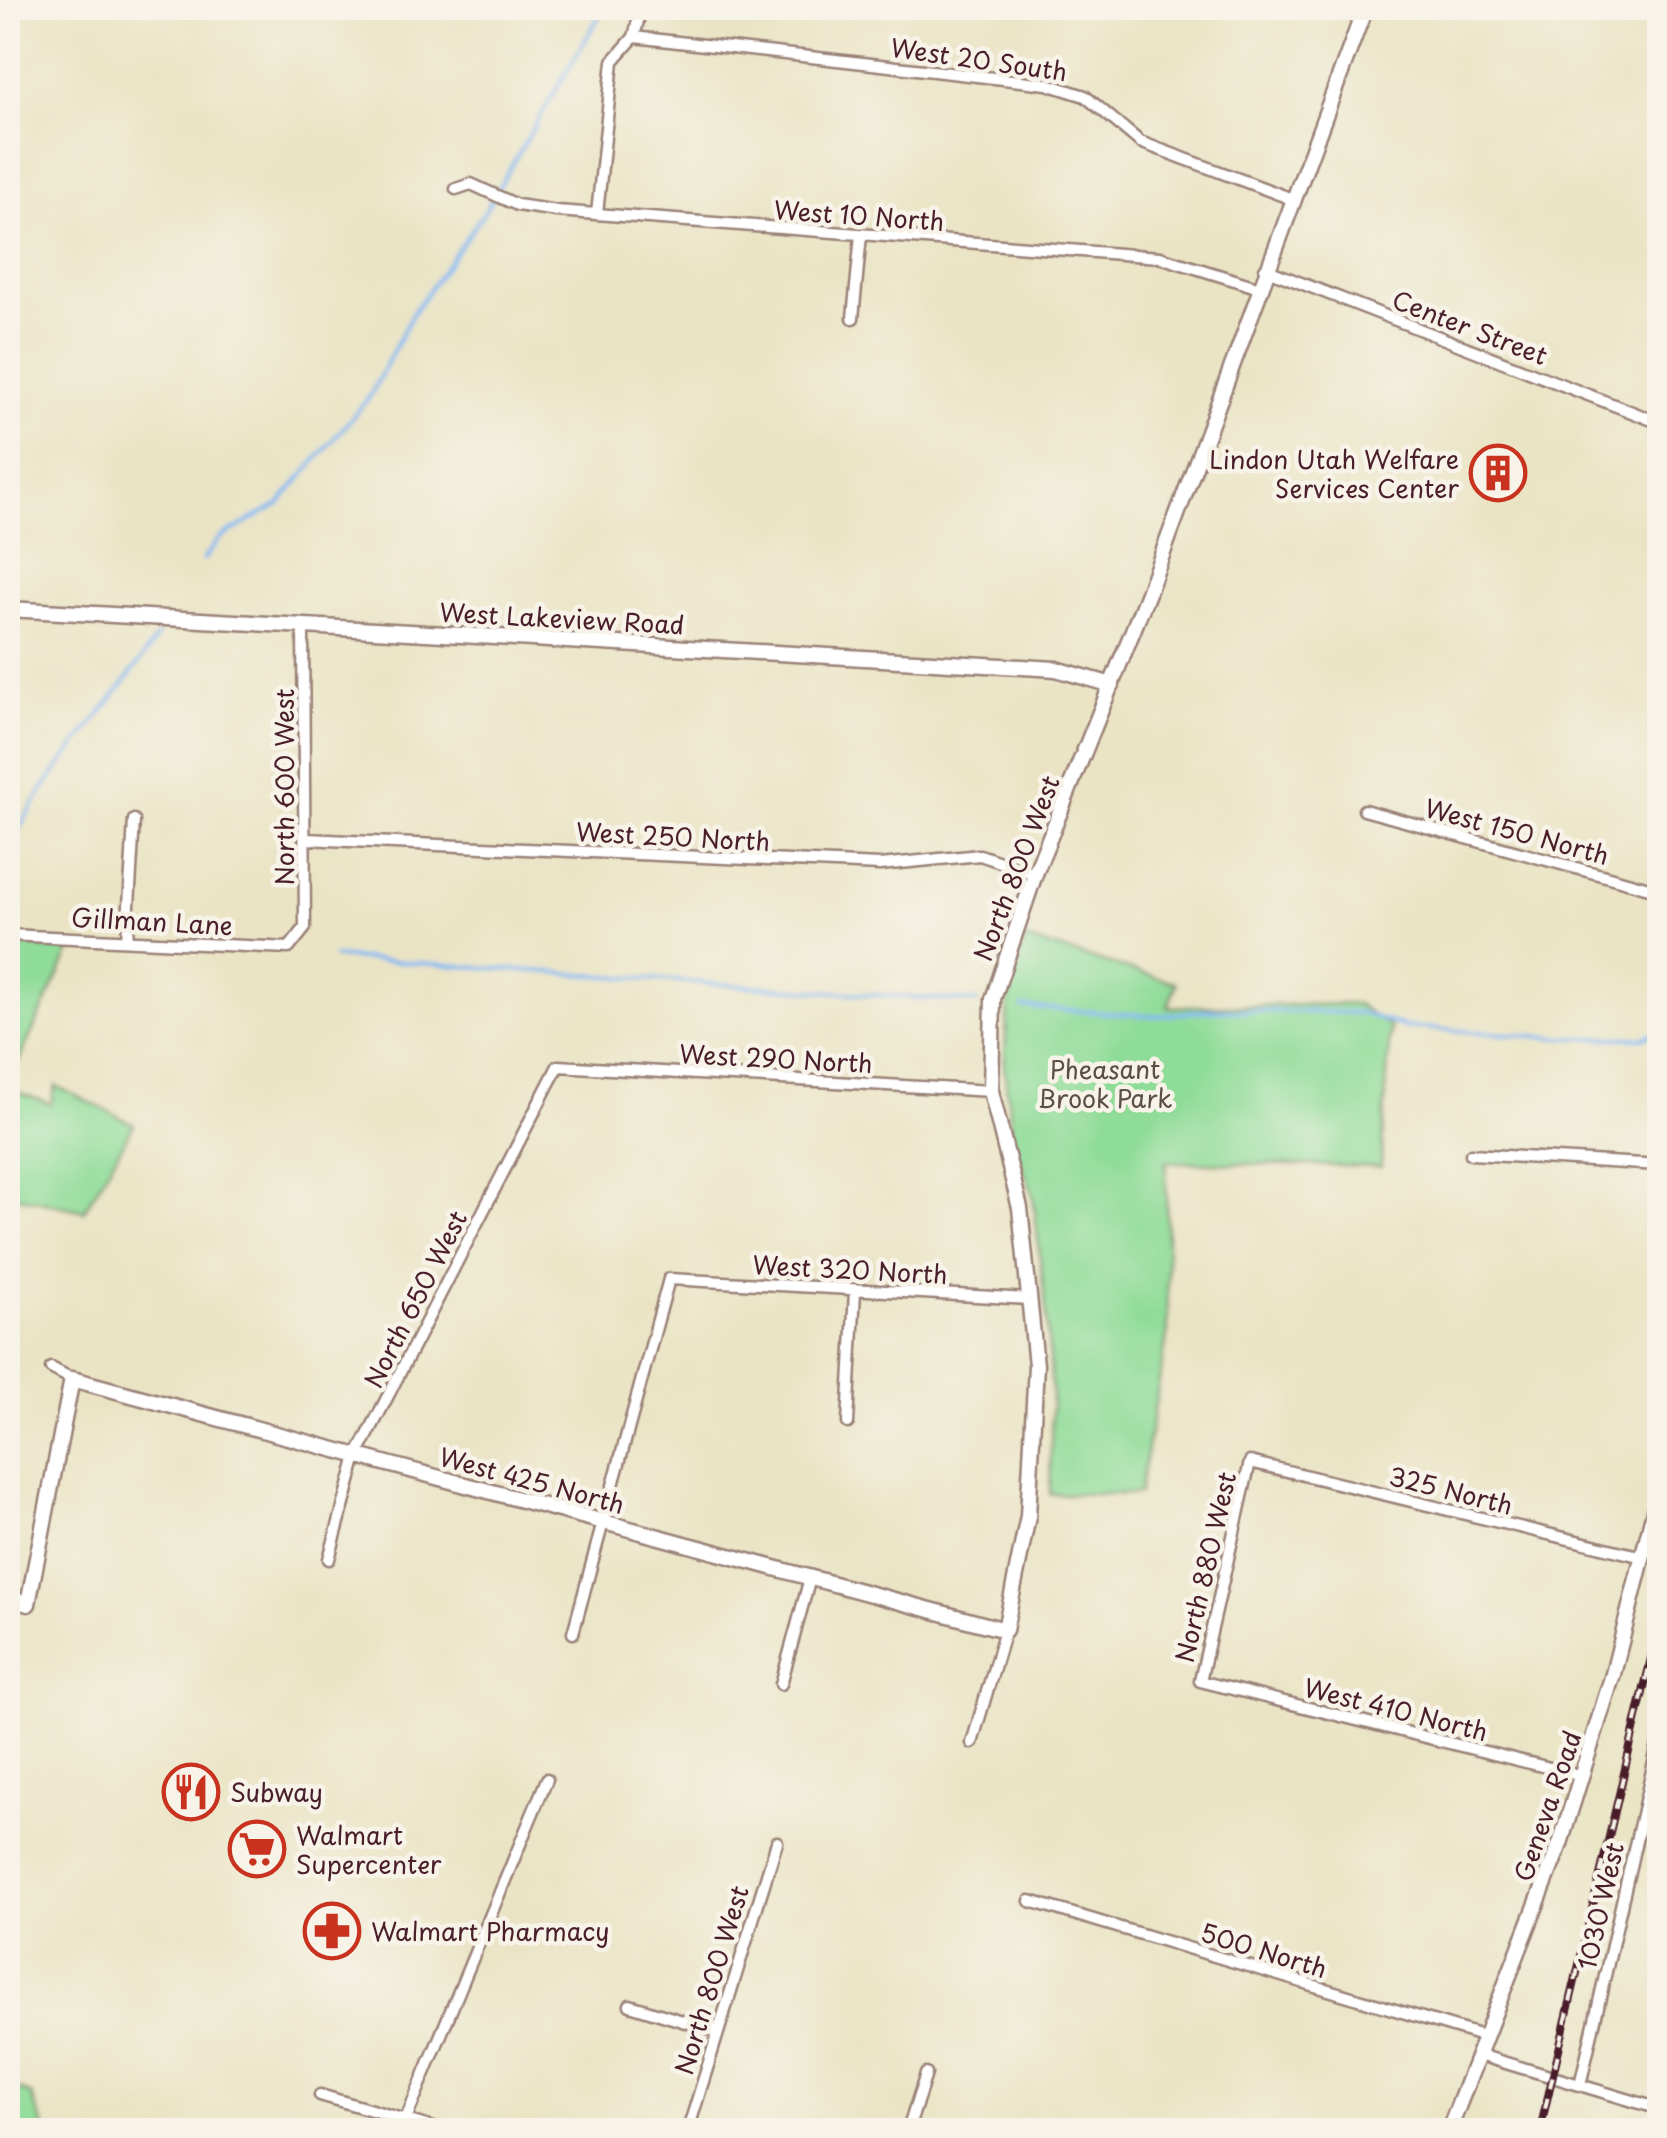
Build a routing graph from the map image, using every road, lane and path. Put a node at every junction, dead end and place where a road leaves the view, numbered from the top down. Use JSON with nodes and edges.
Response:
{"nodes":[{"id":1,"x":641,"y":8,"type":"edge"},
{"id":2,"x":1365,"y":8,"type":"edge"},
{"id":3,"x":634,"y":37,"type":"junction"},
{"id":4,"x":456,"y":190,"type":"dead end"},
{"id":5,"x":1292,"y":198,"type":"junction"},
{"id":6,"x":597,"y":214,"type":"junction"},
{"id":7,"x":861,"y":235,"type":"junction"},
{"id":8,"x":1265,"y":270,"type":"junction"},
{"id":9,"x":1260,"y":288,"type":"junction"},
{"id":10,"x":853,"y":318,"type":"dead end"},
{"id":11,"x":1660,"y":423,"type":"edge"},
{"id":12,"x":8,"y":609,"type":"edge"},
{"id":13,"x":302,"y":626,"type":"junction"},
{"id":14,"x":1112,"y":686,"type":"junction"},
{"id":15,"x":1364,"y":810,"type":"dead end"},
{"id":16,"x":134,"y":820,"type":"dead end"},
{"id":17,"x":306,"y":838,"type":"junction"},
{"id":18,"x":1035,"y":874,"type":"junction"},
{"id":19,"x":1660,"y":891,"type":"edge"},
{"id":20,"x":8,"y":935,"type":"edge"},
{"id":21,"x":127,"y":940,"type":"junction"},
{"id":22,"x":294,"y":944,"type":"joint"},
{"id":23,"x":558,"y":1066,"type":"joint"},
{"id":24,"x":991,"y":1091,"type":"junction"},
{"id":25,"x":1471,"y":1154,"type":"dead end"},
{"id":26,"x":1660,"y":1165,"type":"edge"},
{"id":27,"x":855,"y":1290,"type":"junction"},
{"id":28,"x":1030,"y":1299,"type":"junction"},
{"id":29,"x":51,"y":1368,"type":"dead end"},
{"id":30,"x":72,"y":1379,"type":"junction"},
{"id":31,"x":848,"y":1423,"type":"dead end"},
{"id":32,"x":356,"y":1456,"type":"junction"},
{"id":33,"x":1250,"y":1462,"type":"joint"},
{"id":34,"x":1660,"y":1487,"type":"edge"},
{"id":35,"x":604,"y":1522,"type":"junction"},
{"id":36,"x":1643,"y":1557,"type":"junction"},
{"id":37,"x":329,"y":1559,"type":"dead end"},
{"id":38,"x":810,"y":1578,"type":"junction"},
{"id":39,"x":8,"y":1598,"type":"edge"},
{"id":40,"x":1005,"y":1630,"type":"junction"},
{"id":41,"x":574,"y":1633,"type":"dead end"},
{"id":42,"x":1200,"y":1681,"type":"joint"},
{"id":43,"x":781,"y":1684,"type":"dead end"},
{"id":44,"x":1660,"y":1736,"type":"edge"},
{"id":45,"x":972,"y":1744,"type":"dead end"},
{"id":46,"x":1582,"y":1776,"type":"junction"},
{"id":47,"x":547,"y":1779,"type":"dead end"},
{"id":48,"x":777,"y":1842,"type":"dead end"},
{"id":49,"x":1030,"y":1901,"type":"dead end"},
{"id":50,"x":630,"y":2004,"type":"dead end"},
{"id":51,"x":718,"y":2032,"type":"junction"},
{"id":52,"x":1486,"y":2037,"type":"junction"},
{"id":53,"x":1478,"y":2055,"type":"junction"},
{"id":54,"x":926,"y":2074,"type":"dead end"},
{"id":55,"x":1580,"y":2085,"type":"junction"},
{"id":56,"x":320,"y":2095,"type":"dead end"},
{"id":57,"x":1660,"y":2109,"type":"edge"},
{"id":58,"x":406,"y":2119,"type":"junction"},
{"id":59,"x":440,"y":2130,"type":"edge"},
{"id":60,"x":688,"y":2130,"type":"edge"},
{"id":61,"x":908,"y":2130,"type":"edge"},
{"id":62,"x":1449,"y":2130,"type":"edge"}],
"edges":[{"from":1,"to":3,"type":"street"},
{"from":2,"to":5,"type":"street","name":"North 800 West"},
{"from":3,"to":5,"type":"street","name":"West 20 South"},
{"from":3,"to":6,"type":"street"},
{"from":4,"to":6,"type":"street","name":"West 10 North"},
{"from":5,"to":8,"type":"street","name":"North 800 West"},
{"from":6,"to":7,"type":"street","name":"West 10 North"},
{"from":7,"to":9,"type":"street","name":"West 10 North"},
{"from":7,"to":10,"type":"street"},
{"from":8,"to":9,"type":"street","name":"North 800 West"},
{"from":8,"to":11,"type":"street","name":"Center Street"},
{"from":9,"to":14,"type":"street","name":"North 800 West"},
{"from":12,"to":13,"type":"street","name":"West Lakeview Road"},
{"from":13,"to":14,"type":"street","name":"West Lakeview Road"},
{"from":13,"to":17,"type":"street","name":"North 600 West"},
{"from":14,"to":18,"type":"street","name":"North 800 West"},
{"from":15,"to":19,"type":"street","name":"West 150 North"},
{"from":16,"to":21,"type":"street"},
{"from":17,"to":18,"type":"street","name":"West 250 North"},
{"from":17,"to":22,"type":"street","name":"North 600 West"},
{"from":18,"to":24,"type":"street","name":"North 800 West"},
{"from":20,"to":21,"type":"street","name":"Gillman Lane"},
{"from":21,"to":22,"type":"street","name":"Gillman Lane"},
{"from":23,"to":24,"type":"street","name":"West 290 North"},
{"from":23,"to":32,"type":"street","name":"North 650 West"},
{"from":24,"to":28,"type":"street","name":"North 800 West"},
{"from":25,"to":26,"type":"street"},
{"from":27,"to":28,"type":"street","name":"West 320 North"},
{"from":27,"to":31,"type":"street"},
{"from":27,"to":35,"type":"street","name":"West 320 North"},
{"from":28,"to":40,"type":"street","name":"North 800 West"},
{"from":29,"to":30,"type":"street","name":"West 425 North"},
{"from":30,"to":32,"type":"street","name":"West 425 North"},
{"from":30,"to":39,"type":"street"},
{"from":32,"to":35,"type":"street","name":"West 425 North"},
{"from":32,"to":37,"type":"street","name":"North 650 West"},
{"from":33,"to":36,"type":"street","name":"325 North"},
{"from":33,"to":42,"type":"street","name":"North 880 West"},
{"from":34,"to":36,"type":"street","name":"Geneva Road"},
{"from":35,"to":38,"type":"street","name":"West 425 North"},
{"from":35,"to":41,"type":"street"},
{"from":36,"to":46,"type":"street","name":"Geneva Road"},
{"from":38,"to":40,"type":"street","name":"West 425 North"},
{"from":38,"to":43,"type":"street"},
{"from":40,"to":45,"type":"street","name":"North 800 West"},
{"from":42,"to":46,"type":"street","name":"West 410 North"},
{"from":44,"to":55,"type":"street","name":"1030 West"},
{"from":46,"to":52,"type":"street","name":"Geneva Road"},
{"from":47,"to":58,"type":"street"},
{"from":48,"to":51,"type":"street","name":"North 800 West"},
{"from":49,"to":52,"type":"street","name":"500 North"},
{"from":50,"to":51,"type":"street"},
{"from":51,"to":60,"type":"street","name":"North 800 West"},
{"from":52,"to":53,"type":"street","name":"Geneva Road"},
{"from":53,"to":55,"type":"street"},
{"from":53,"to":62,"type":"street","name":"Geneva Road"},
{"from":54,"to":61,"type":"street"},
{"from":55,"to":57,"type":"street"},
{"from":56,"to":58,"type":"street"},
{"from":58,"to":59,"type":"street"}]}
